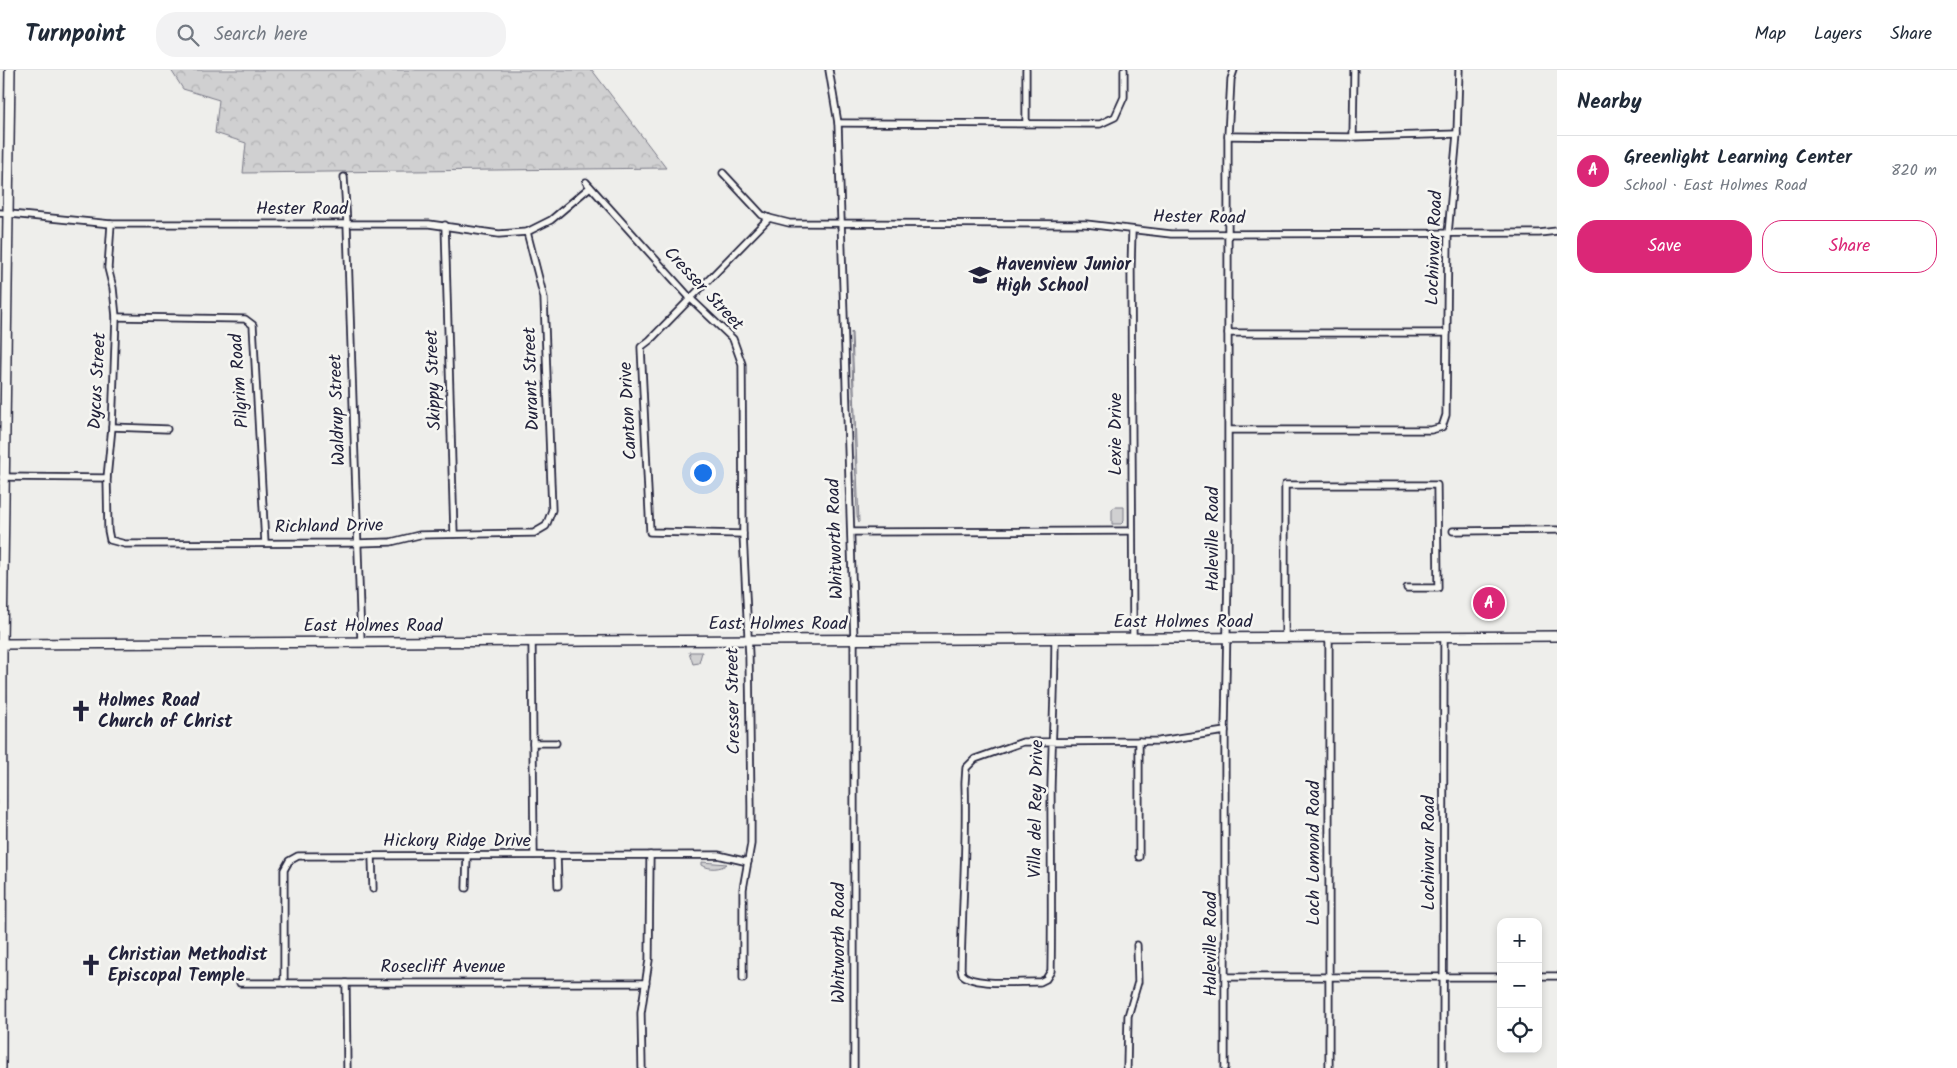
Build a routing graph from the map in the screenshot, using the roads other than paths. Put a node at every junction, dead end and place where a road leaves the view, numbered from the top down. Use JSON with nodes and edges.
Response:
{"nodes":[{"id":1,"x":10,"y":70,"type":"edge"},
{"id":2,"x":829,"y":70,"type":"edge"},
{"id":3,"x":1026,"y":70,"type":"edge"},
{"id":4,"x":1124,"y":70,"type":"edge"},
{"id":5,"x":1234,"y":70,"type":"edge"},
{"id":6,"x":1354,"y":70,"type":"edge"},
{"id":7,"x":1459,"y":70,"type":"edge"},
{"id":8,"x":838,"y":123,"type":"junction"},
{"id":9,"x":1026,"y":123,"type":"junction"},
{"id":10,"x":1457,"y":134,"type":"junction"},
{"id":11,"x":1228,"y":136,"type":"junction"},
{"id":12,"x":1353,"y":137,"type":"junction"},
{"id":13,"x":723,"y":173,"type":"dead end"},
{"id":14,"x":344,"y":177,"type":"dead end"},
{"id":15,"x":588,"y":184,"type":"joint"},
{"id":16,"x":4,"y":213,"type":"edge"},
{"id":17,"x":769,"y":218,"type":"junction"},
{"id":18,"x":841,"y":223,"type":"junction"},
{"id":19,"x":111,"y":224,"type":"junction"},
{"id":20,"x":347,"y":224,"type":"junction"},
{"id":21,"x":445,"y":225,"type":"junction"},
{"id":22,"x":1132,"y":230,"type":"junction"},
{"id":23,"x":1557,"y":231,"type":"edge"},
{"id":24,"x":527,"y":232,"type":"junction"},
{"id":25,"x":1228,"y":234,"type":"junction"},
{"id":26,"x":1448,"y":234,"type":"junction"},
{"id":27,"x":691,"y":299,"type":"junction"},
{"id":28,"x":116,"y":317,"type":"junction"},
{"id":29,"x":1228,"y":333,"type":"junction"},
{"id":30,"x":1447,"y":333,"type":"junction"},
{"id":31,"x":112,"y":427,"type":"junction"},
{"id":32,"x":167,"y":429,"type":"dead end"},
{"id":33,"x":1229,"y":430,"type":"junction"},
{"id":34,"x":2,"y":477,"type":"edge"},
{"id":35,"x":107,"y":478,"type":"junction"},
{"id":36,"x":546,"y":526,"type":"joint"},
{"id":37,"x":1557,"y":530,"type":"edge"},
{"id":38,"x":1453,"y":531,"type":"dead end"},
{"id":39,"x":852,"y":532,"type":"junction"},
{"id":40,"x":1131,"y":532,"type":"junction"},
{"id":41,"x":454,"y":534,"type":"junction"},
{"id":42,"x":743,"y":534,"type":"junction"},
{"id":43,"x":110,"y":540,"type":"joint"},
{"id":44,"x":265,"y":543,"type":"junction"},
{"id":45,"x":357,"y":543,"type":"junction"},
{"id":46,"x":1407,"y":588,"type":"dead end"},
{"id":47,"x":1557,"y":636,"type":"edge"},
{"id":48,"x":1226,"y":638,"type":"junction"},
{"id":49,"x":1285,"y":638,"type":"junction"},
{"id":50,"x":1329,"y":638,"type":"junction"},
{"id":51,"x":1444,"y":638,"type":"junction"},
{"id":52,"x":1055,"y":639,"type":"junction"},
{"id":53,"x":1133,"y":639,"type":"junction"},
{"id":54,"x":748,"y":640,"type":"junction"},
{"id":55,"x":854,"y":640,"type":"junction"},
{"id":56,"x":361,"y":641,"type":"junction"},
{"id":57,"x":532,"y":641,"type":"junction"},
{"id":58,"x":1,"y":644,"type":"edge"},
{"id":59,"x":1225,"y":731,"type":"junction"},
{"id":60,"x":1052,"y":740,"type":"junction"},
{"id":61,"x":1139,"y":742,"type":"junction"},
{"id":62,"x":533,"y":743,"type":"junction"},
{"id":63,"x":556,"y":743,"type":"dead end"},
{"id":64,"x":534,"y":855,"type":"junction"},
{"id":65,"x":650,"y":855,"type":"junction"},
{"id":66,"x":372,"y":856,"type":"junction"},
{"id":67,"x":466,"y":856,"type":"junction"},
{"id":68,"x":557,"y":856,"type":"junction"},
{"id":69,"x":1139,"y":857,"type":"dead end"},
{"id":70,"x":748,"y":862,"type":"junction"},
{"id":71,"x":558,"y":886,"type":"dead end"},
{"id":72,"x":466,"y":888,"type":"dead end"},
{"id":73,"x":373,"y":889,"type":"dead end"},
{"id":74,"x":1137,"y":946,"type":"dead end"},
{"id":75,"x":1542,"y":976,"type":"edge"},
{"id":76,"x":1557,"y":976,"type":"edge"},
{"id":77,"x":1226,"y":977,"type":"junction"},
{"id":78,"x":1328,"y":977,"type":"junction"},
{"id":79,"x":1442,"y":977,"type":"junction"},
{"id":80,"x":1497,"y":977,"type":"edge"},
{"id":81,"x":743,"y":978,"type":"dead end"},
{"id":82,"x":240,"y":982,"type":"dead end"},
{"id":83,"x":284,"y":982,"type":"junction"},
{"id":84,"x":346,"y":982,"type":"junction"},
{"id":85,"x":646,"y":983,"type":"junction"},
{"id":86,"x":1,"y":1068,"type":"edge"},
{"id":87,"x":347,"y":1068,"type":"edge"},
{"id":88,"x":642,"y":1068,"type":"edge"},
{"id":89,"x":854,"y":1068,"type":"edge"},
{"id":90,"x":1127,"y":1068,"type":"edge"},
{"id":91,"x":1225,"y":1068,"type":"edge"},
{"id":92,"x":1329,"y":1068,"type":"edge"},
{"id":93,"x":1443,"y":1068,"type":"edge"}],
"edges":[{"from":1,"to":16,"type":"main road"},
{"from":2,"to":8,"type":"street","name":"Whitworth Road"},
{"from":3,"to":9,"type":"street"},
{"from":4,"to":9,"type":"street"},
{"from":5,"to":11,"type":"street","name":"Haleville Road"},
{"from":6,"to":12,"type":"street"},
{"from":7,"to":10,"type":"street","name":"Lochinvar Road"},
{"from":8,"to":9,"type":"street"},
{"from":8,"to":18,"type":"street","name":"Whitworth Road"},
{"from":10,"to":12,"type":"street"},
{"from":10,"to":26,"type":"street","name":"Lochinvar Road"},
{"from":11,"to":12,"type":"street"},
{"from":11,"to":25,"type":"street","name":"Haleville Road"},
{"from":13,"to":17,"type":"street"},
{"from":14,"to":20,"type":"street","name":"Waldrup Street"},
{"from":15,"to":24,"type":"street","name":"Hester Road"},
{"from":15,"to":27,"type":"street","name":"Cresser Street"},
{"from":16,"to":19,"type":"street","name":"Hester Road"},
{"from":16,"to":34,"type":"main road"},
{"from":17,"to":18,"type":"street","name":"Hester Road"},
{"from":17,"to":27,"type":"street","name":"Canton Drive"},
{"from":18,"to":22,"type":"street","name":"Hester Road"},
{"from":18,"to":39,"type":"street","name":"Whitworth Road"},
{"from":19,"to":20,"type":"street","name":"Hester Road"},
{"from":19,"to":28,"type":"street","name":"Dycus Street"},
{"from":20,"to":21,"type":"street","name":"Hester Road"},
{"from":20,"to":45,"type":"street","name":"Waldrup Street"},
{"from":21,"to":24,"type":"street","name":"Hester Road"},
{"from":21,"to":41,"type":"street","name":"Skippy Street"},
{"from":22,"to":25,"type":"street","name":"Hester Road"},
{"from":22,"to":40,"type":"street","name":"Lexie Drive"},
{"from":23,"to":26,"type":"street","name":"Hester Road"},
{"from":24,"to":36,"type":"street","name":"Durant Street"},
{"from":25,"to":26,"type":"street","name":"Hester Road"},
{"from":25,"to":29,"type":"street","name":"Haleville Road"},
{"from":26,"to":30,"type":"street","name":"Lochinvar Road"},
{"from":27,"to":42,"type":"street","name":"Cresser Street"},
{"from":27,"to":42,"type":"street","name":"Canton Drive"},
{"from":28,"to":31,"type":"street","name":"Dycus Street"},
{"from":28,"to":44,"type":"street","name":"Pilgrim Road"},
{"from":29,"to":30,"type":"street"},
{"from":29,"to":33,"type":"street","name":"Haleville Road"},
{"from":30,"to":33,"type":"street","name":"Lochinvar Road"},
{"from":31,"to":32,"type":"street"},
{"from":31,"to":35,"type":"street","name":"Dycus Street"},
{"from":33,"to":48,"type":"street","name":"Haleville Road"},
{"from":34,"to":35,"type":"street"},
{"from":34,"to":58,"type":"main road"},
{"from":35,"to":43,"type":"street","name":"Dycus Street"},
{"from":36,"to":41,"type":"street","name":"Richland Drive"},
{"from":37,"to":38,"type":"street"},
{"from":39,"to":40,"type":"street"},
{"from":39,"to":55,"type":"street","name":"Whitworth Road"},
{"from":40,"to":53,"type":"street","name":"Lexie Drive"},
{"from":41,"to":45,"type":"street","name":"Richland Drive"},
{"from":42,"to":54,"type":"street","name":"Cresser Street"},
{"from":43,"to":44,"type":"street","name":"Richland Drive"},
{"from":44,"to":45,"type":"street","name":"Richland Drive"},
{"from":45,"to":56,"type":"street","name":"Waldrup Street"},
{"from":46,"to":49,"type":"street"},
{"from":47,"to":51,"type":"main road","name":"East Holmes Road"},
{"from":48,"to":49,"type":"main road","name":"East Holmes Road"},
{"from":48,"to":53,"type":"main road","name":"East Holmes Road"},
{"from":48,"to":59,"type":"street","name":"Haleville Road"},
{"from":49,"to":50,"type":"main road","name":"East Holmes Road"},
{"from":50,"to":51,"type":"main road","name":"East Holmes Road"},
{"from":50,"to":78,"type":"street","name":"Loch Lomond Road"},
{"from":51,"to":79,"type":"street","name":"Lochinvar Road"},
{"from":52,"to":53,"type":"main road","name":"East Holmes Road"},
{"from":52,"to":55,"type":"main road","name":"East Holmes Road"},
{"from":52,"to":60,"type":"street","name":"Villa del Rey Drive"},
{"from":54,"to":55,"type":"main road","name":"East Holmes Road"},
{"from":54,"to":57,"type":"main road","name":"East Holmes Road"},
{"from":54,"to":70,"type":"street","name":"Cresser Street"},
{"from":55,"to":89,"type":"street","name":"Whitworth Road"},
{"from":56,"to":57,"type":"main road","name":"East Holmes Road"},
{"from":56,"to":58,"type":"main road","name":"East Holmes Road"},
{"from":57,"to":62,"type":"street"},
{"from":58,"to":86,"type":"main road"},
{"from":59,"to":61,"type":"street"},
{"from":59,"to":77,"type":"street","name":"Haleville Road"},
{"from":60,"to":60,"type":"street","name":"Villa del Rey Drive"},
{"from":60,"to":61,"type":"street"},
{"from":61,"to":69,"type":"street"},
{"from":62,"to":63,"type":"street"},
{"from":62,"to":64,"type":"street"},
{"from":64,"to":67,"type":"street","name":"Hickory Ridge Drive"},
{"from":64,"to":68,"type":"street","name":"Hickory Ridge Drive"},
{"from":65,"to":68,"type":"street","name":"Hickory Ridge Drive"},
{"from":65,"to":70,"type":"street","name":"Hickory Ridge Drive"},
{"from":65,"to":85,"type":"street"},
{"from":66,"to":67,"type":"street","name":"Hickory Ridge Drive"},
{"from":66,"to":73,"type":"street"},
{"from":66,"to":83,"type":"street","name":"Hickory Ridge Drive"},
{"from":67,"to":72,"type":"street"},
{"from":68,"to":71,"type":"street"},
{"from":70,"to":81,"type":"street","name":"Cresser Street"},
{"from":74,"to":90,"type":"street"},
{"from":75,"to":76,"type":"street"},
{"from":77,"to":78,"type":"street"},
{"from":77,"to":91,"type":"street","name":"Haleville Road"},
{"from":78,"to":79,"type":"street"},
{"from":78,"to":92,"type":"street","name":"Loch Lomond Road"},
{"from":79,"to":80,"type":"street"},
{"from":79,"to":93,"type":"street","name":"Lochinvar Road"},
{"from":82,"to":83,"type":"street","name":"Rosecliff Avenue"},
{"from":83,"to":84,"type":"street","name":"Rosecliff Avenue"},
{"from":84,"to":85,"type":"street","name":"Rosecliff Avenue"},
{"from":84,"to":87,"type":"street"},
{"from":85,"to":88,"type":"street"}]}
